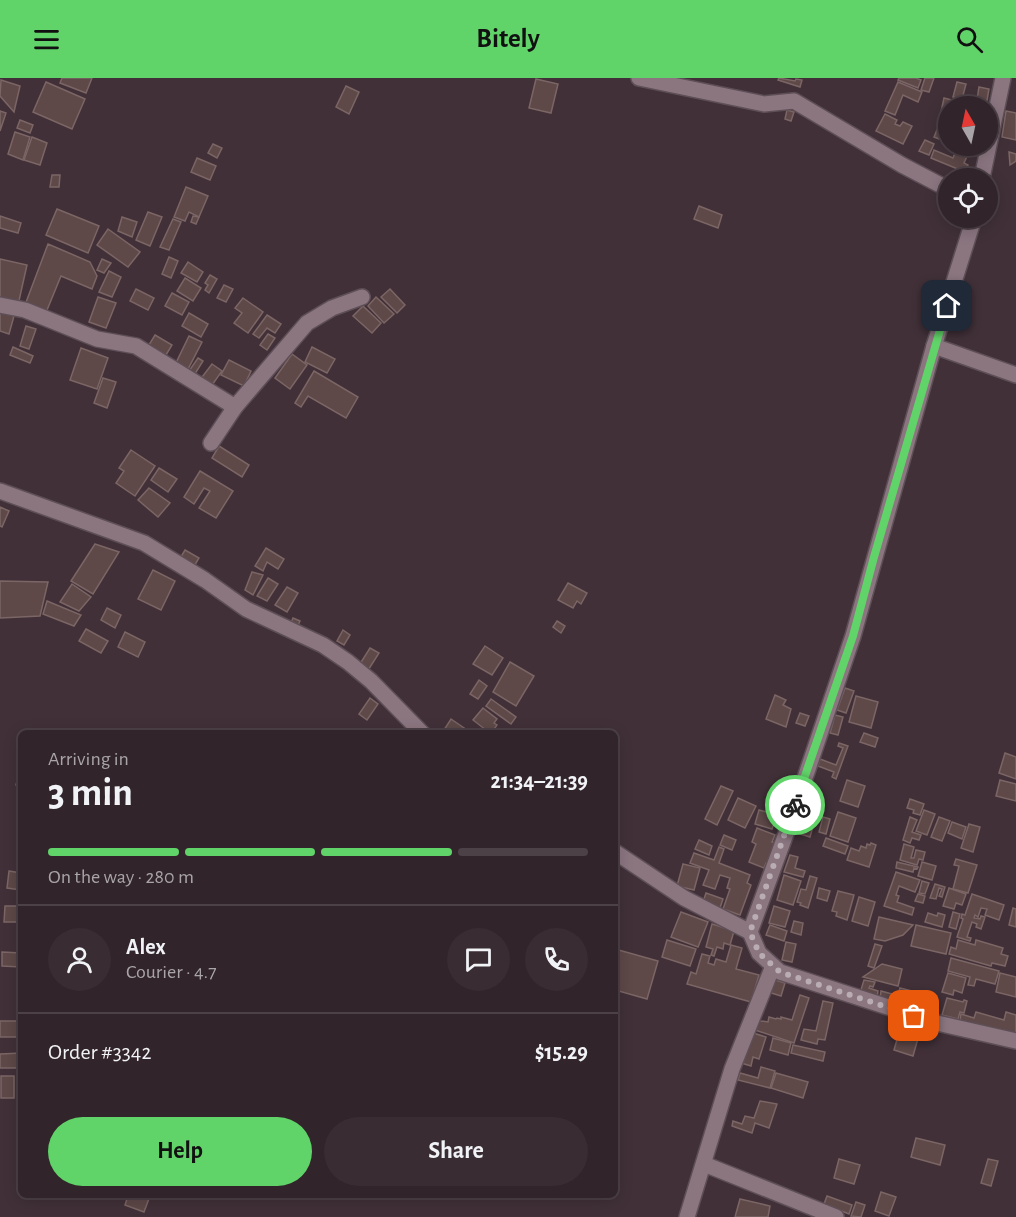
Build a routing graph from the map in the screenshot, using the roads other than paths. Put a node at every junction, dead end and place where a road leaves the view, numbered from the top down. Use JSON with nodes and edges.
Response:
{"nodes":[{"id":1,"x":639,"y":78,"type":"edge"},
{"id":2,"x":1003,"y":78,"type":"edge"},
{"id":3,"x":984,"y":168,"type":"edge"},
{"id":4,"x":938,"y":184,"type":"edge"},
{"id":5,"x":971,"y":228,"type":"edge"},
{"id":6,"x":362,"y":297,"type":"dead end"},
{"id":7,"x":0,"y":305,"type":"edge"},
{"id":8,"x":934,"y":346,"type":"junction"},
{"id":9,"x":1016,"y":375,"type":"edge"},
{"id":10,"x":235,"y":407,"type":"junction"},
{"id":11,"x":211,"y":444,"type":"dead end"},
{"id":12,"x":0,"y":491,"type":"edge"},
{"id":13,"x":419,"y":730,"type":"edge"},
{"id":14,"x":618,"y":854,"type":"edge"},
{"id":15,"x":750,"y":932,"type":"junction"},
{"id":16,"x":773,"y":966,"type":"junction"},
{"id":17,"x":1016,"y":1041,"type":"edge"},
{"id":18,"x":704,"y":1164,"type":"junction"},
{"id":19,"x":687,"y":1217,"type":"edge"},
{"id":20,"x":836,"y":1217,"type":"edge"}],
"edges":[{"from":1,"to":4,"type":"street"},
{"from":2,"to":3,"type":"street"},
{"from":5,"to":8,"type":"street"},
{"from":6,"to":10,"type":"street"},
{"from":7,"to":10,"type":"street"},
{"from":8,"to":9,"type":"street"},
{"from":8,"to":15,"type":"street"},
{"from":10,"to":11,"type":"street"},
{"from":12,"to":13,"type":"street"},
{"from":14,"to":15,"type":"street"},
{"from":15,"to":16,"type":"street"},
{"from":16,"to":17,"type":"street"},
{"from":16,"to":18,"type":"street"},
{"from":18,"to":19,"type":"street"},
{"from":18,"to":20,"type":"street"}]}
